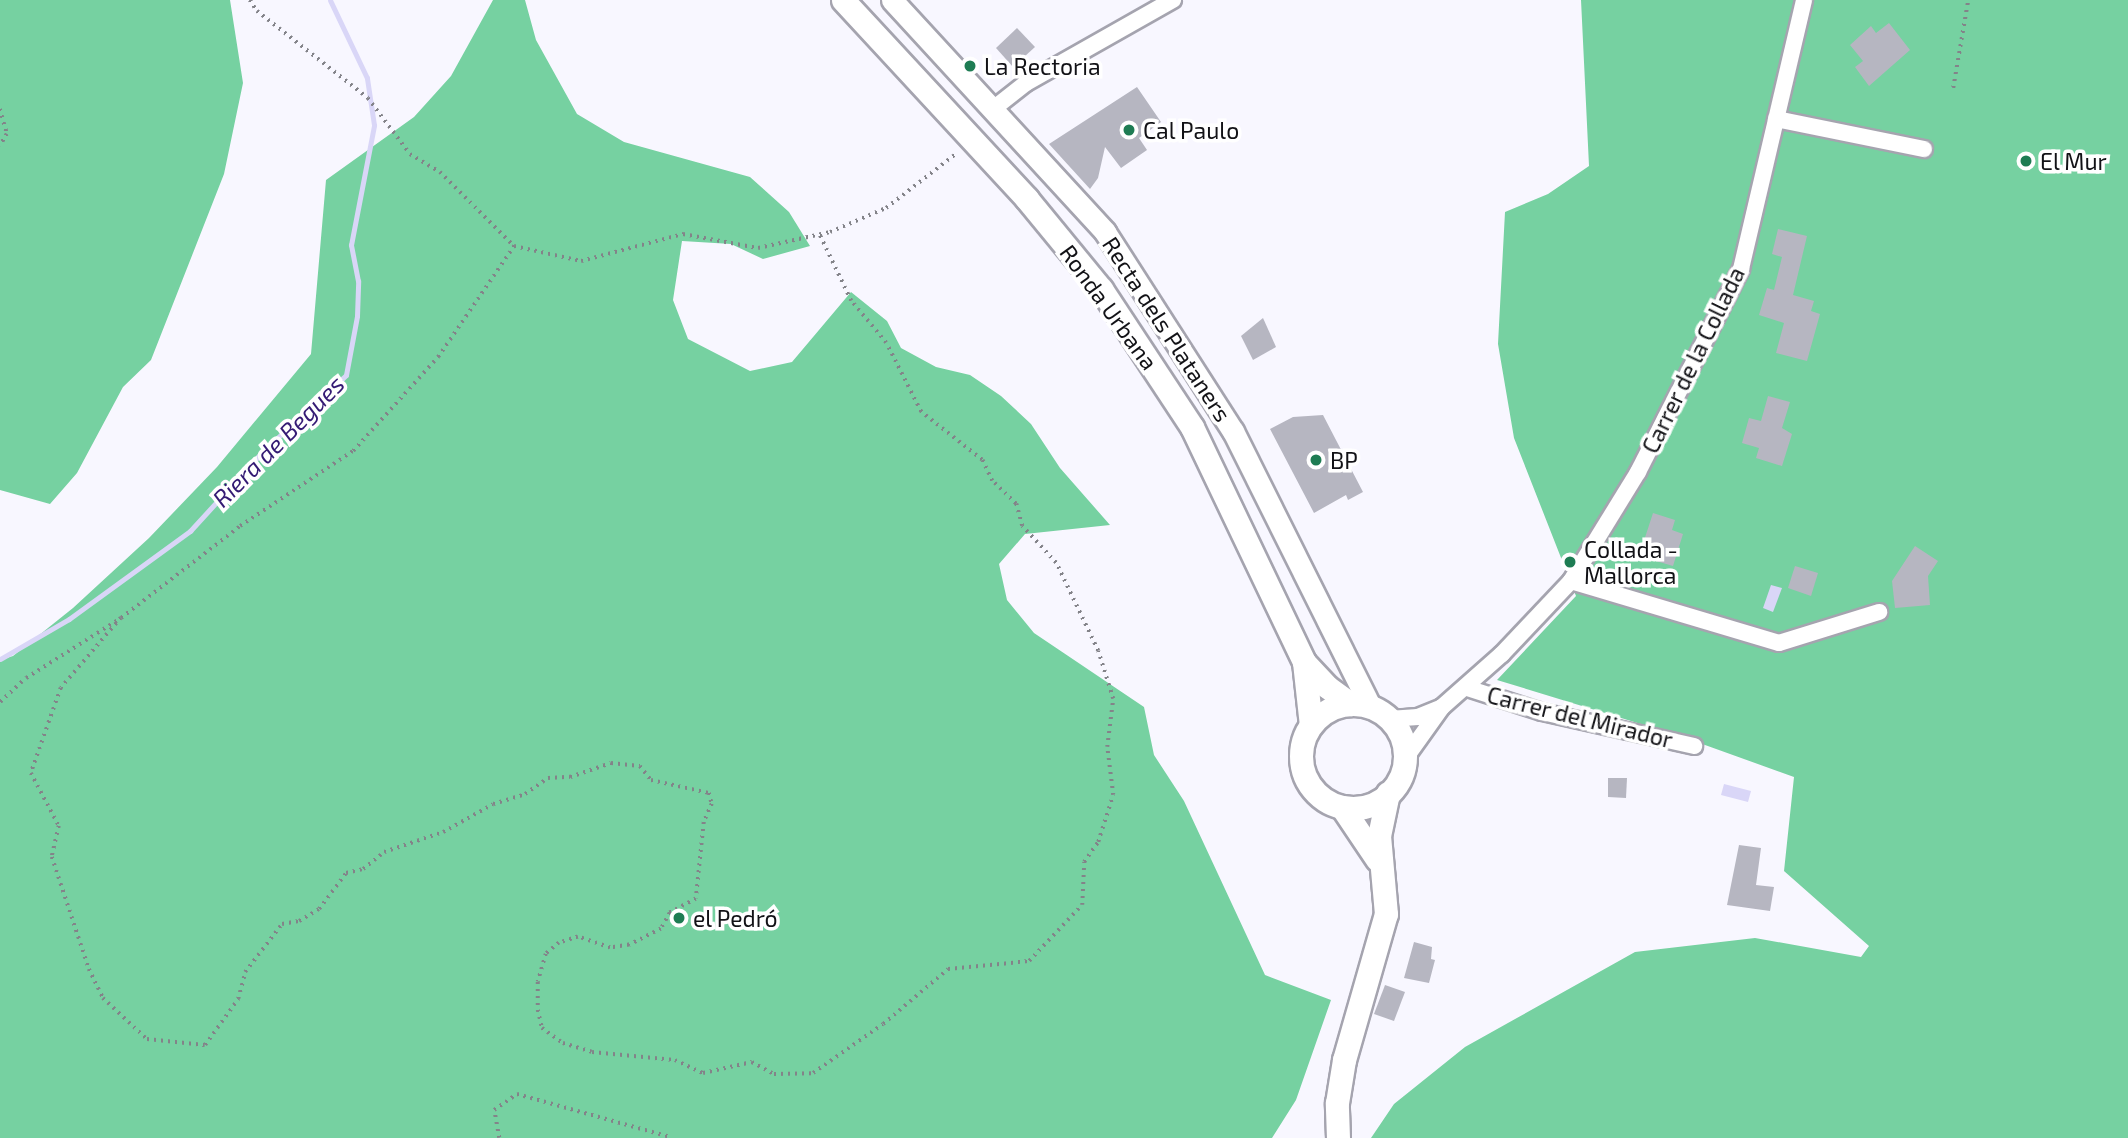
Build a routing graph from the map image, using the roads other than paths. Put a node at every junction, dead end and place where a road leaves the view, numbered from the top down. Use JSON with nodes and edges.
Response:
{"nodes":[{"id":1,"x":843,"y":0,"type":"edge"},
{"id":2,"x":892,"y":0,"type":"edge"},
{"id":3,"x":1173,"y":0,"type":"edge"},
{"id":4,"x":1804,"y":0,"type":"edge"},
{"id":5,"x":993,"y":109,"type":"junction"},
{"id":6,"x":1776,"y":119,"type":"junction"},
{"id":7,"x":1924,"y":149,"type":"dead end"},
{"id":8,"x":1571,"y":581,"type":"junction"},
{"id":9,"x":1880,"y":612,"type":"dead end"},
{"id":10,"x":1304,"y":662,"type":"junction"},
{"id":11,"x":1467,"y":688,"type":"junction"},
{"id":12,"x":1442,"y":707,"type":"junction"},
{"id":13,"x":1370,"y":710,"type":"junction"},
{"id":14,"x":1311,"y":725,"type":"junction"},
{"id":15,"x":1694,"y":746,"type":"dead end"},
{"id":16,"x":1404,"y":760,"type":"junction"},
{"id":17,"x":1388,"y":793,"type":"junction"},
{"id":18,"x":1342,"y":807,"type":"junction"},
{"id":19,"x":1379,"y":863,"type":"junction"},
{"id":20,"x":1338,"y":1138,"type":"edge"}],
"edges":[{"from":1,"to":10,"type":"main road","name":"Ronda Urbana"},
{"from":2,"to":5,"type":"street","name":"Recta dels Plataners"},
{"from":3,"to":5,"type":"street"},
{"from":4,"to":6,"type":"street","name":"Carrer de la Collada"},
{"from":5,"to":13,"type":"street","name":"Recta dels Plataners"},
{"from":6,"to":7,"type":"street"},
{"from":6,"to":8,"type":"street","name":"Carrer de la Collada"},
{"from":8,"to":9,"type":"street"},
{"from":8,"to":11,"type":"street","name":"Carrer de la Collada"},
{"from":10,"to":13,"type":"main road","name":"Ronda Urbana"},
{"from":10,"to":14,"type":"main road","name":"Ronda Urbana"},
{"from":11,"to":12,"type":"street","name":"Carrer de la Collada"},
{"from":11,"to":15,"type":"street","name":"Carrer del Mirador"},
{"from":12,"to":13,"type":"street"},
{"from":12,"to":16,"type":"street"},
{"from":13,"to":14,"type":"main road"},
{"from":13,"to":16,"type":"main road","name":"Ronda Urbana"},
{"from":14,"to":18,"type":"main road","name":"Ronda Urbana"},
{"from":16,"to":17,"type":"main road"},
{"from":17,"to":18,"type":"main road"},
{"from":17,"to":19,"type":"main road"},
{"from":18,"to":19,"type":"main road","name":"Ronda Urbana"},
{"from":19,"to":20,"type":"main road"}]}
